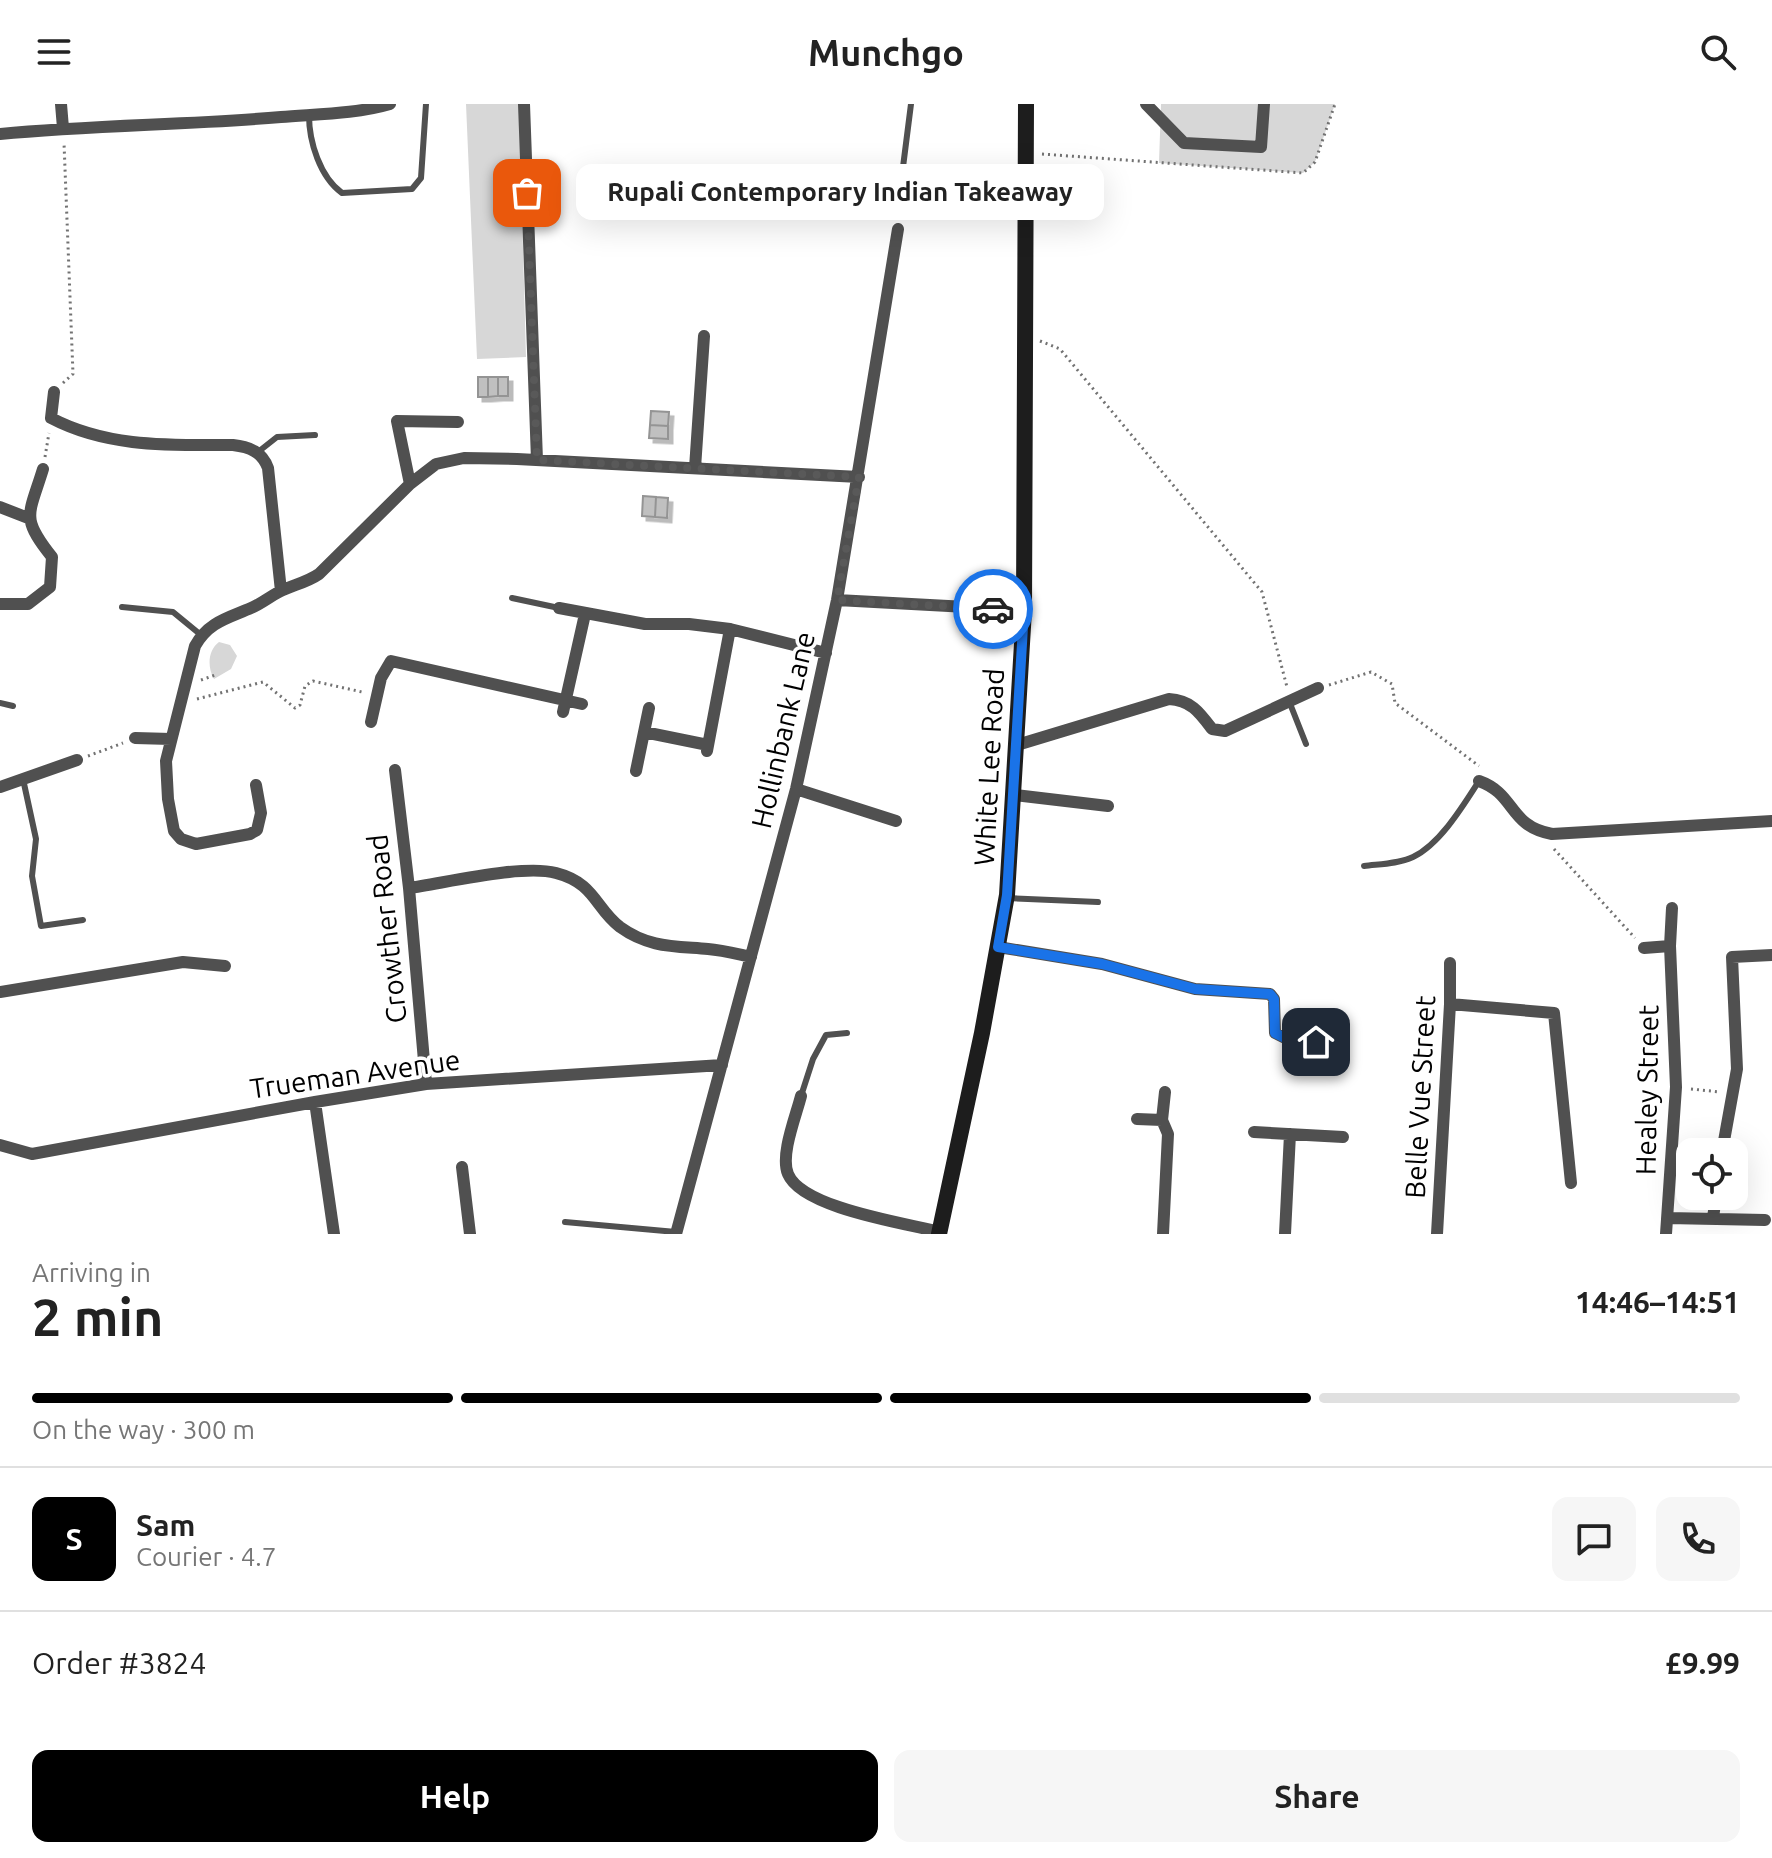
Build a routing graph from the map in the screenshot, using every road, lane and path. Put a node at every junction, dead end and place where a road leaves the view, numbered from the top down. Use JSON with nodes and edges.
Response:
{"nodes":[{"id":1,"x":61,"y":104,"type":"edge"},
{"id":2,"x":390,"y":104,"type":"edge"},
{"id":3,"x":426,"y":104,"type":"edge"},
{"id":4,"x":524,"y":104,"type":"edge"},
{"id":5,"x":911,"y":104,"type":"edge"},
{"id":6,"x":1026,"y":104,"type":"edge"},
{"id":7,"x":1146,"y":104,"type":"edge"},
{"id":8,"x":1264,"y":104,"type":"edge"},
{"id":9,"x":340,"y":108,"type":"edge"},
{"id":10,"x":309,"y":115,"type":"junction"},
{"id":11,"x":63,"y":128,"type":"junction"},
{"id":12,"x":0,"y":134,"type":"edge"},
{"id":13,"x":903,"y":167,"type":"dead end"},
{"id":14,"x":898,"y":229,"type":"dead end"},
{"id":15,"x":704,"y":336,"type":"dead end"},
{"id":16,"x":1025,"y":336,"type":"junction"},
{"id":17,"x":54,"y":392,"type":"joint"},
{"id":18,"x":51,"y":418,"type":"junction"},
{"id":19,"x":458,"y":422,"type":"dead end"},
{"id":20,"x":315,"y":435,"type":"dead end"},
{"id":21,"x":258,"y":452,"type":"junction"},
{"id":22,"x":537,"y":460,"type":"junction"},
{"id":23,"x":695,"y":468,"type":"junction"},
{"id":24,"x":43,"y":469,"type":"joint"},
{"id":25,"x":859,"y":477,"type":"junction"},
{"id":26,"x":410,"y":484,"type":"junction"},
{"id":27,"x":0,"y":507,"type":"edge"},
{"id":28,"x":28,"y":518,"type":"junction"},
{"id":29,"x":281,"y":591,"type":"junction"},
{"id":30,"x":512,"y":598,"type":"dead end"},
{"id":31,"x":837,"y":600,"type":"junction"},
{"id":32,"x":0,"y":604,"type":"edge"},
{"id":33,"x":122,"y":607,"type":"dead end"},
{"id":34,"x":559,"y":608,"type":"joint"},
{"id":35,"x":1024,"y":610,"type":"junction"},
{"id":36,"x":585,"y":614,"type":"junction"},
{"id":37,"x":730,"y":629,"type":"junction"},
{"id":38,"x":201,"y":635,"type":"junction"},
{"id":39,"x":826,"y":653,"type":"junction"},
{"id":40,"x":1318,"y":688,"type":"joint"},
{"id":41,"x":377,"y":696,"type":"junction"},
{"id":42,"x":181,"y":698,"type":"junction"},
{"id":43,"x":1289,"y":699,"type":"junction"},
{"id":44,"x":0,"y":703,"type":"edge"},
{"id":45,"x":582,"y":704,"type":"dead end"},
{"id":46,"x":13,"y":706,"type":"dead end"},
{"id":47,"x":564,"y":706,"type":"junction"},
{"id":48,"x":649,"y":708,"type":"dead end"},
{"id":49,"x":371,"y":722,"type":"dead end"},
{"id":50,"x":644,"y":732,"type":"junction"},
{"id":51,"x":135,"y":738,"type":"joint"},
{"id":52,"x":171,"y":739,"type":"junction"},
{"id":53,"x":1306,"y":744,"type":"dead end"},
{"id":54,"x":1017,"y":745,"type":"junction"},
{"id":55,"x":77,"y":760,"type":"joint"},
{"id":56,"x":395,"y":770,"type":"dead end"},
{"id":57,"x":636,"y":771,"type":"dead end"},
{"id":58,"x":23,"y":779,"type":"junction"},
{"id":59,"x":1479,"y":781,"type":"junction"},
{"id":60,"x":256,"y":785,"type":"dead end"},
{"id":61,"x":0,"y":787,"type":"edge"},
{"id":62,"x":796,"y":789,"type":"junction"},
{"id":63,"x":1015,"y":795,"type":"junction"},
{"id":64,"x":1108,"y":806,"type":"dead end"},
{"id":65,"x":896,"y":821,"type":"dead end"},
{"id":66,"x":1772,"y":821,"type":"edge"},
{"id":67,"x":1538,"y":831,"type":"junction"},
{"id":68,"x":1364,"y":866,"type":"dead end"},
{"id":69,"x":409,"y":888,"type":"junction"},
{"id":70,"x":1007,"y":898,"type":"junction"},
{"id":71,"x":1098,"y":902,"type":"dead end"},
{"id":72,"x":1672,"y":908,"type":"dead end"},
{"id":73,"x":83,"y":920,"type":"dead end"},
{"id":74,"x":1670,"y":946,"type":"junction"},
{"id":75,"x":998,"y":947,"type":"junction"},
{"id":76,"x":1644,"y":948,"type":"joint"},
{"id":77,"x":1772,"y":955,"type":"edge"},
{"id":78,"x":751,"y":957,"type":"junction"},
{"id":79,"x":1450,"y":963,"type":"dead end"},
{"id":80,"x":225,"y":966,"type":"dead end"},
{"id":81,"x":0,"y":992,"type":"edge"},
{"id":82,"x":1450,"y":1004,"type":"junction"},
{"id":83,"x":847,"y":1033,"type":"dead end"},
{"id":84,"x":1316,"y":1042,"type":"dead end"},
{"id":85,"x":722,"y":1065,"type":"junction"},
{"id":86,"x":426,"y":1084,"type":"junction"},
{"id":87,"x":1676,"y":1087,"type":"junction"},
{"id":88,"x":1165,"y":1092,"type":"dead end"},
{"id":89,"x":1733,"y":1093,"type":"junction"},
{"id":90,"x":801,"y":1096,"type":"joint"},
{"id":91,"x":315,"y":1102,"type":"junction"},
{"id":92,"x":1137,"y":1119,"type":"dead end"},
{"id":93,"x":1162,"y":1120,"type":"junction"},
{"id":94,"x":1254,"y":1132,"type":"dead end"},
{"id":95,"x":1290,"y":1134,"type":"junction"},
{"id":96,"x":1343,"y":1137,"type":"dead end"},
{"id":97,"x":1725,"y":1138,"type":"edge"},
{"id":98,"x":0,"y":1145,"type":"edge"},
{"id":99,"x":462,"y":1167,"type":"dead end"},
{"id":100,"x":1571,"y":1183,"type":"dead end"},
{"id":101,"x":1714,"y":1210,"type":"edge"},
{"id":102,"x":1668,"y":1218,"type":"junction"},
{"id":103,"x":1713,"y":1218,"type":"junction"},
{"id":104,"x":1765,"y":1220,"type":"dead end"},
{"id":105,"x":565,"y":1222,"type":"dead end"},
{"id":106,"x":676,"y":1233,"type":"edge"},
{"id":107,"x":940,"y":1233,"type":"edge"},
{"id":108,"x":334,"y":1234,"type":"edge"},
{"id":109,"x":470,"y":1234,"type":"edge"},
{"id":110,"x":1163,"y":1234,"type":"edge"},
{"id":111,"x":1285,"y":1234,"type":"edge"},
{"id":112,"x":1437,"y":1234,"type":"edge"},
{"id":113,"x":1666,"y":1234,"type":"edge"}],
"edges":[{"from":1,"to":11,"type":"street"},
{"from":2,"to":9,"type":"street"},
{"from":3,"to":10,"type":"lane"},
{"from":4,"to":22,"type":"street"},
{"from":5,"to":13,"type":"lane"},
{"from":6,"to":16,"type":"main road","name":"White Lee Road"},
{"from":7,"to":8,"type":"street"},
{"from":9,"to":10,"type":"street"},
{"from":10,"to":11,"type":"street"},
{"from":11,"to":12,"type":"street"},
{"from":11,"to":17,"type":"path"},
{"from":14,"to":25,"type":"street","name":"Hollinbank Lane"},
{"from":15,"to":23,"type":"street"},
{"from":16,"to":35,"type":"main road","name":"White Lee Road"},
{"from":16,"to":43,"type":"path"},
{"from":17,"to":18,"type":"street"},
{"from":18,"to":21,"type":"street"},
{"from":18,"to":24,"type":"path"},
{"from":19,"to":26,"type":"street"},
{"from":20,"to":21,"type":"lane"},
{"from":21,"to":29,"type":"street"},
{"from":22,"to":23,"type":"street"},
{"from":22,"to":26,"type":"street"},
{"from":23,"to":25,"type":"street"},
{"from":24,"to":28,"type":"street"},
{"from":25,"to":31,"type":"street","name":"Hollinbank Lane"},
{"from":26,"to":29,"type":"street"},
{"from":27,"to":28,"type":"street"},
{"from":28,"to":32,"type":"street"},
{"from":29,"to":38,"type":"street"},
{"from":30,"to":34,"type":"lane"},
{"from":31,"to":35,"type":"street"},
{"from":31,"to":39,"type":"street","name":"Hollinbank Lane"},
{"from":33,"to":38,"type":"lane"},
{"from":34,"to":36,"type":"street"},
{"from":35,"to":54,"type":"main road","name":"White Lee Road"},
{"from":36,"to":37,"type":"street"},
{"from":36,"to":47,"type":"street"},
{"from":37,"to":39,"type":"street"},
{"from":37,"to":50,"type":"street"},
{"from":38,"to":42,"type":"street"},
{"from":39,"to":62,"type":"street","name":"Hollinbank Lane"},
{"from":40,"to":43,"type":"street"},
{"from":40,"to":59,"type":"path"},
{"from":41,"to":42,"type":"path"},
{"from":41,"to":47,"type":"street"},
{"from":41,"to":49,"type":"street"},
{"from":42,"to":52,"type":"street"},
{"from":43,"to":53,"type":"lane"},
{"from":43,"to":54,"type":"street"},
{"from":44,"to":46,"type":"lane"},
{"from":45,"to":47,"type":"street"},
{"from":48,"to":50,"type":"street"},
{"from":50,"to":57,"type":"street"},
{"from":51,"to":52,"type":"street"},
{"from":51,"to":55,"type":"path"},
{"from":52,"to":60,"type":"street"},
{"from":54,"to":63,"type":"main road","name":"White Lee Road"},
{"from":55,"to":58,"type":"street"},
{"from":56,"to":69,"type":"street","name":"Crowther Road"},
{"from":58,"to":61,"type":"street"},
{"from":58,"to":73,"type":"lane"},
{"from":59,"to":67,"type":"street"},
{"from":59,"to":68,"type":"lane"},
{"from":62,"to":65,"type":"street"},
{"from":62,"to":78,"type":"street","name":"Hollinbank Lane"},
{"from":63,"to":64,"type":"street"},
{"from":63,"to":70,"type":"main road","name":"White Lee Road"},
{"from":66,"to":67,"type":"street"},
{"from":67,"to":76,"type":"path"},
{"from":69,"to":78,"type":"street"},
{"from":69,"to":86,"type":"street","name":"Crowther Road"},
{"from":70,"to":71,"type":"lane"},
{"from":70,"to":75,"type":"main road","name":"White Lee Road"},
{"from":72,"to":74,"type":"street","name":"Healey Street"},
{"from":74,"to":76,"type":"street"},
{"from":74,"to":87,"type":"street","name":"Healey Street"},
{"from":75,"to":84,"type":"street"},
{"from":75,"to":107,"type":"main road","name":"White Lee Road"},
{"from":77,"to":89,"type":"street"},
{"from":78,"to":85,"type":"street","name":"Hollinbank Lane"},
{"from":79,"to":82,"type":"street","name":"Belle Vue Street"},
{"from":80,"to":81,"type":"street"},
{"from":82,"to":100,"type":"street"},
{"from":82,"to":112,"type":"street","name":"Belle Vue Street"},
{"from":83,"to":90,"type":"lane"},
{"from":85,"to":86,"type":"street","name":"Trueman Avenue"},
{"from":85,"to":106,"type":"street","name":"Hollinbank Lane"},
{"from":86,"to":91,"type":"street","name":"Trueman Avenue"},
{"from":87,"to":89,"type":"path"},
{"from":87,"to":102,"type":"street","name":"Healey Street"},
{"from":88,"to":93,"type":"street"},
{"from":89,"to":97,"type":"street"},
{"from":90,"to":107,"type":"street"},
{"from":91,"to":98,"type":"street","name":"Trueman Avenue"},
{"from":91,"to":108,"type":"street"},
{"from":92,"to":93,"type":"street"},
{"from":93,"to":110,"type":"street"},
{"from":94,"to":95,"type":"street"},
{"from":95,"to":96,"type":"street"},
{"from":95,"to":111,"type":"street"},
{"from":99,"to":109,"type":"street"},
{"from":101,"to":103,"type":"street"},
{"from":102,"to":103,"type":"street"},
{"from":102,"to":113,"type":"street","name":"Healey Street"},
{"from":103,"to":104,"type":"street"},
{"from":105,"to":106,"type":"lane"}]}
